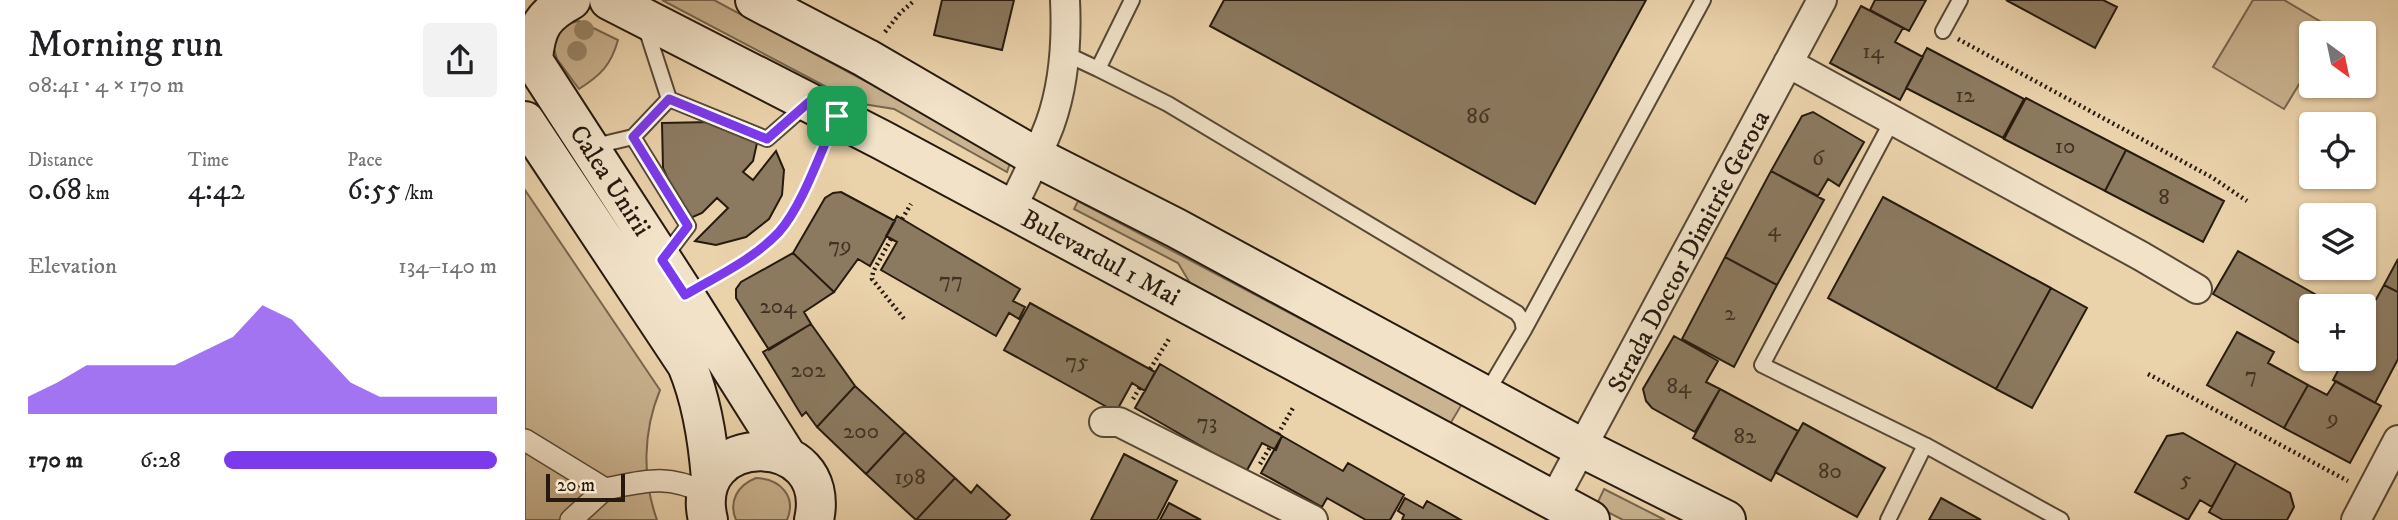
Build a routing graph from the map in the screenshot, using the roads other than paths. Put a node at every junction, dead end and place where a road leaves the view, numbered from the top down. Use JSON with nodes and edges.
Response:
{"nodes":[{"id":1,"x":571,"y":0,"type":"edge"},
{"id":2,"x":609,"y":0,"type":"edge"},
{"id":3,"x":755,"y":0,"type":"edge"},
{"id":4,"x":1065,"y":0,"type":"edge"},
{"id":5,"x":1132,"y":0,"type":"edge"},
{"id":6,"x":1703,"y":0,"type":"edge"},
{"id":7,"x":1822,"y":0,"type":"edge"},
{"id":8,"x":1960,"y":0,"type":"edge"},
{"id":9,"x":643,"y":17,"type":"junction"},
{"id":10,"x":1943,"y":31,"type":"road end"},
{"id":11,"x":529,"y":53,"type":"edge"},
{"id":12,"x":1064,"y":53,"type":"junction"},
{"id":13,"x":1788,"y":63,"type":"junction"},
{"id":14,"x":1098,"y":69,"type":"junction"},
{"id":15,"x":669,"y":99,"type":"junction"},
{"id":16,"x":823,"y":109,"type":"junction"},
{"id":17,"x":525,"y":121,"type":"edge"},
{"id":18,"x":1892,"y":121,"type":"junction"},
{"id":19,"x":633,"y":137,"type":"junction"},
{"id":20,"x":589,"y":147,"type":"junction"},
{"id":21,"x":1036,"y":157,"type":"junction"},
{"id":22,"x":1011,"y":209,"type":"junction"},
{"id":23,"x":662,"y":260,"type":"junction"},
{"id":24,"x":2196,"y":289,"type":"dead end"},
{"id":25,"x":1524,"y":330,"type":"junction"},
{"id":26,"x":1485,"y":396,"type":"junction"},
{"id":27,"x":1104,"y":422,"type":"dead end"},
{"id":28,"x":525,"y":440,"type":"edge"},
{"id":29,"x":2397,"y":444,"type":"edge"},
{"id":30,"x":1925,"y":445,"type":"junction"},
{"id":31,"x":1582,"y":448,"type":"junction"},
{"id":32,"x":1457,"y":449,"type":"junction"},
{"id":33,"x":786,"y":455,"type":"junction"},
{"id":34,"x":605,"y":489,"type":"junction"},
{"id":35,"x":708,"y":497,"type":"edge"},
{"id":36,"x":1553,"y":501,"type":"junction"},
{"id":37,"x":815,"y":506,"type":"edge"},
{"id":38,"x":571,"y":520,"type":"edge"},
{"id":39,"x":846,"y":520,"type":"edge"},
{"id":40,"x":1314,"y":520,"type":"edge"},
{"id":41,"x":1590,"y":520,"type":"edge"},
{"id":42,"x":1726,"y":520,"type":"edge"},
{"id":43,"x":1888,"y":520,"type":"edge"},
{"id":44,"x":2061,"y":520,"type":"edge"},
{"id":45,"x":2356,"y":520,"type":"edge"}],
"edges":[{"from":1,"to":11,"type":"main road"},
{"from":2,"to":9,"type":"main road","name":"Bulevardul 1 Mai"},
{"from":3,"to":21,"type":"main road"},
{"from":4,"to":12,"type":"street"},
{"from":5,"to":14,"type":"lane"},
{"from":6,"to":25,"type":"lane"},
{"from":7,"to":13,"type":"street","name":"Strada Doctor Dimitrie Gerota"},
{"from":8,"to":10,"type":"lane"},
{"from":9,"to":15,"type":"lane"},
{"from":9,"to":16,"type":"main road","name":"Bulevardul 1 Mai"},
{"from":11,"to":20,"type":"main road","name":"Calea Unirii"},
{"from":12,"to":14,"type":"lane"},
{"from":12,"to":21,"type":"street"},
{"from":13,"to":18,"type":"street"},
{"from":13,"to":31,"type":"street","name":"Strada Doctor Dimitrie Gerota"},
{"from":14,"to":25,"type":"lane"},
{"from":15,"to":16,"type":"lane"},
{"from":15,"to":19,"type":"lane"},
{"from":16,"to":22,"type":"main road","name":"Bulevardul 1 Mai"},
{"from":17,"to":35,"type":"main road","name":"Calea Unirii"},
{"from":18,"to":24,"type":"street"},
{"from":18,"to":30,"type":"lane"},
{"from":19,"to":20,"type":"lane"},
{"from":19,"to":23,"type":"lane"},
{"from":20,"to":23,"type":"main road","name":"Calea Unirii"},
{"from":21,"to":22,"type":"street"},
{"from":21,"to":26,"type":"main road"},
{"from":22,"to":32,"type":"main road","name":"Bulevardul 1 Mai"},
{"from":23,"to":33,"type":"main road","name":"Calea Unirii"},
{"from":25,"to":26,"type":"lane"},
{"from":26,"to":31,"type":"main road"},
{"from":26,"to":32,"type":"main road"},
{"from":27,"to":40,"type":"street"},
{"from":28,"to":34,"type":"street"},
{"from":29,"to":45,"type":"street"},
{"from":30,"to":43,"type":"lane"},
{"from":30,"to":44,"type":"lane"},
{"from":31,"to":36,"type":"street","name":"Strada Doctor Dimitrie Gerota"},
{"from":31,"to":42,"type":"main road"},
{"from":32,"to":36,"type":"main road","name":"Bulevardul 1 Mai"},
{"from":33,"to":35,"type":"main road"},
{"from":33,"to":37,"type":"main road","name":"Calea Unirii"},
{"from":34,"to":35,"type":"street"},
{"from":34,"to":38,"type":"street"},
{"from":36,"to":41,"type":"main road","name":"Bulevardul 1 Mai"},
{"from":37,"to":39,"type":"main road"}]}
